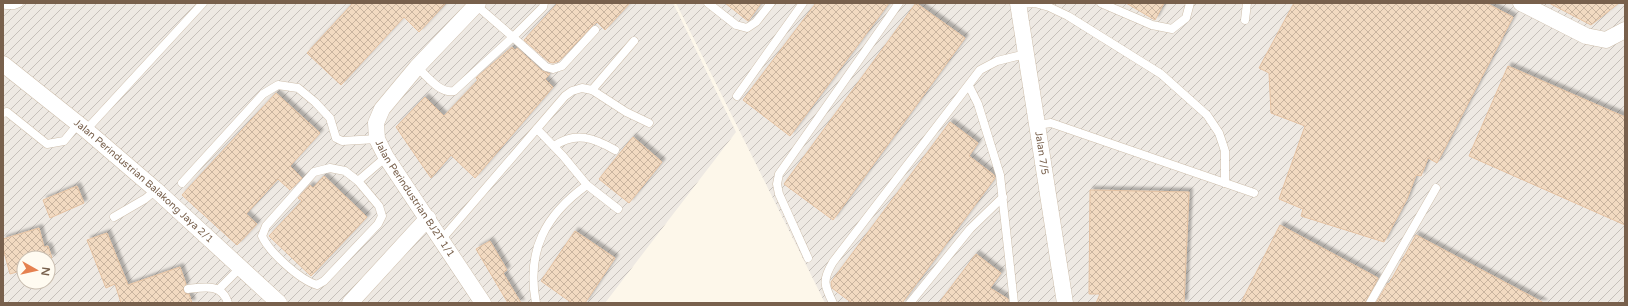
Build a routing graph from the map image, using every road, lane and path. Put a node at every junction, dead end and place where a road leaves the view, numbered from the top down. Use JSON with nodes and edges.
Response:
{"nodes":[{"id":1,"x":19,"y":3,"type":"edge"},
{"id":2,"x":203,"y":3,"type":"edge"},
{"id":3,"x":544,"y":3,"type":"edge"},
{"id":4,"x":708,"y":3,"type":"edge"},
{"id":5,"x":771,"y":3,"type":"edge"},
{"id":6,"x":803,"y":3,"type":"edge"},
{"id":7,"x":899,"y":3,"type":"edge"},
{"id":8,"x":1018,"y":3,"type":"edge"},
{"id":9,"x":1101,"y":3,"type":"edge"},
{"id":10,"x":1190,"y":3,"type":"edge"},
{"id":11,"x":1247,"y":3,"type":"edge"},
{"id":12,"x":1523,"y":3,"type":"edge"},
{"id":13,"x":477,"y":4,"type":"edge"},
{"id":14,"x":5,"y":6,"type":"edge"},
{"id":15,"x":1245,"y":20,"type":"dead end"},
{"id":16,"x":595,"y":30,"type":"dead end"},
{"id":17,"x":1625,"y":30,"type":"edge"},
{"id":18,"x":513,"y":38,"type":"junction"},
{"id":19,"x":634,"y":41,"type":"dead end"},
{"id":20,"x":1026,"y":54,"type":"junction"},
{"id":21,"x":3,"y":64,"type":"edge"},
{"id":22,"x":417,"y":67,"type":"junction"},
{"id":23,"x":968,"y":86,"type":"junction"},
{"id":24,"x":592,"y":90,"type":"junction"},
{"id":25,"x":737,"y":96,"type":"dead end"},
{"id":26,"x":3,"y":113,"type":"edge"},
{"id":27,"x":648,"y":123,"type":"dead end"},
{"id":28,"x":1037,"y":125,"type":"junction"},
{"id":29,"x":82,"y":127,"type":"junction"},
{"id":30,"x":537,"y":129,"type":"junction"},
{"id":31,"x":377,"y":139,"type":"junction"},
{"id":32,"x":554,"y":146,"type":"junction"},
{"id":33,"x":615,"y":150,"type":"dead end"},
{"id":34,"x":386,"y":156,"type":"junction"},
{"id":35,"x":358,"y":181,"type":"junction"},
{"id":36,"x":182,"y":182,"type":"dead end"},
{"id":37,"x":1225,"y":183,"type":"junction"},
{"id":38,"x":587,"y":185,"type":"junction"},
{"id":39,"x":1436,"y":188,"type":"dead end"},
{"id":40,"x":156,"y":190,"type":"junction"},
{"id":41,"x":1254,"y":193,"type":"dead end"},
{"id":42,"x":1003,"y":197,"type":"junction"},
{"id":43,"x":618,"y":209,"type":"dead end"},
{"id":44,"x":114,"y":217,"type":"dead end"},
{"id":45,"x":428,"y":218,"type":"junction"},
{"id":46,"x":442,"y":239,"type":"junction"},
{"id":47,"x":808,"y":258,"type":"dead end"},
{"id":48,"x":240,"y":268,"type":"junction"},
{"id":49,"x":188,"y":289,"type":"dead end"},
{"id":50,"x":219,"y":289,"type":"junction"},
{"id":51,"x":228,"y":303,"type":"edge"},
{"id":52,"x":279,"y":303,"type":"edge"},
{"id":53,"x":350,"y":303,"type":"edge"},
{"id":54,"x":483,"y":303,"type":"edge"},
{"id":55,"x":536,"y":303,"type":"edge"},
{"id":56,"x":833,"y":303,"type":"edge"},
{"id":57,"x":910,"y":303,"type":"edge"},
{"id":58,"x":1014,"y":303,"type":"edge"},
{"id":59,"x":1065,"y":303,"type":"edge"},
{"id":60,"x":1370,"y":303,"type":"edge"}],
"edges":[{"from":1,"to":14,"type":"lane"},
{"from":2,"to":29,"type":"lane"},
{"from":3,"to":18,"type":"lane"},
{"from":4,"to":5,"type":"lane"},
{"from":6,"to":25,"type":"lane"},
{"from":7,"to":47,"type":"lane"},
{"from":8,"to":20,"type":"street","name":"Jalan 7/5"},
{"from":8,"to":37,"type":"lane"},
{"from":9,"to":10,"type":"lane"},
{"from":11,"to":15,"type":"lane"},
{"from":12,"to":17,"type":"street"},
{"from":13,"to":18,"type":"lane"},
{"from":13,"to":22,"type":"street","name":"Jalan Perindustrian BJ2T 1/1"},
{"from":16,"to":18,"type":"lane"},
{"from":18,"to":22,"type":"lane"},
{"from":19,"to":24,"type":"lane"},
{"from":20,"to":23,"type":"lane"},
{"from":20,"to":28,"type":"street","name":"Jalan 7/5"},
{"from":21,"to":29,"type":"street","name":"Jalan Perindustrian Balakong Jaya 2/1"},
{"from":22,"to":31,"type":"street","name":"Jalan Perindustrian BJ2T 1/1"},
{"from":23,"to":42,"type":"lane"},
{"from":23,"to":56,"type":"lane"},
{"from":24,"to":27,"type":"lane"},
{"from":24,"to":30,"type":"lane"},
{"from":26,"to":29,"type":"lane"},
{"from":28,"to":37,"type":"lane"},
{"from":28,"to":59,"type":"street","name":"Jalan 7/5"},
{"from":29,"to":40,"type":"street","name":"Jalan Perindustrian Balakong Jaya 2/1"},
{"from":30,"to":32,"type":"lane"},
{"from":30,"to":46,"type":"lane"},
{"from":31,"to":34,"type":"street","name":"Jalan Perindustrian BJ2T 1/1"},
{"from":31,"to":36,"type":"lane"},
{"from":32,"to":33,"type":"lane"},
{"from":32,"to":38,"type":"lane"},
{"from":34,"to":35,"type":"lane"},
{"from":34,"to":45,"type":"street","name":"Jalan Perindustrian BJ2T 1/1"},
{"from":35,"to":35,"type":"lane"},
{"from":37,"to":41,"type":"lane"},
{"from":38,"to":43,"type":"lane"},
{"from":38,"to":55,"type":"lane"},
{"from":39,"to":60,"type":"lane"},
{"from":40,"to":44,"type":"lane"},
{"from":40,"to":48,"type":"street","name":"Jalan Perindustrian Balakong Jaya 2/1"},
{"from":42,"to":57,"type":"lane"},
{"from":42,"to":58,"type":"lane"},
{"from":45,"to":46,"type":"street","name":"Jalan Perindustrian BJ2T 1/1"},
{"from":45,"to":53,"type":"street"},
{"from":46,"to":54,"type":"street","name":"Jalan Perindustrian BJ2T 1/1"},
{"from":48,"to":50,"type":"lane"},
{"from":48,"to":52,"type":"street","name":"Jalan Perindustrian Balakong Jaya 2/1"},
{"from":49,"to":50,"type":"lane"},
{"from":50,"to":51,"type":"lane"}]}
